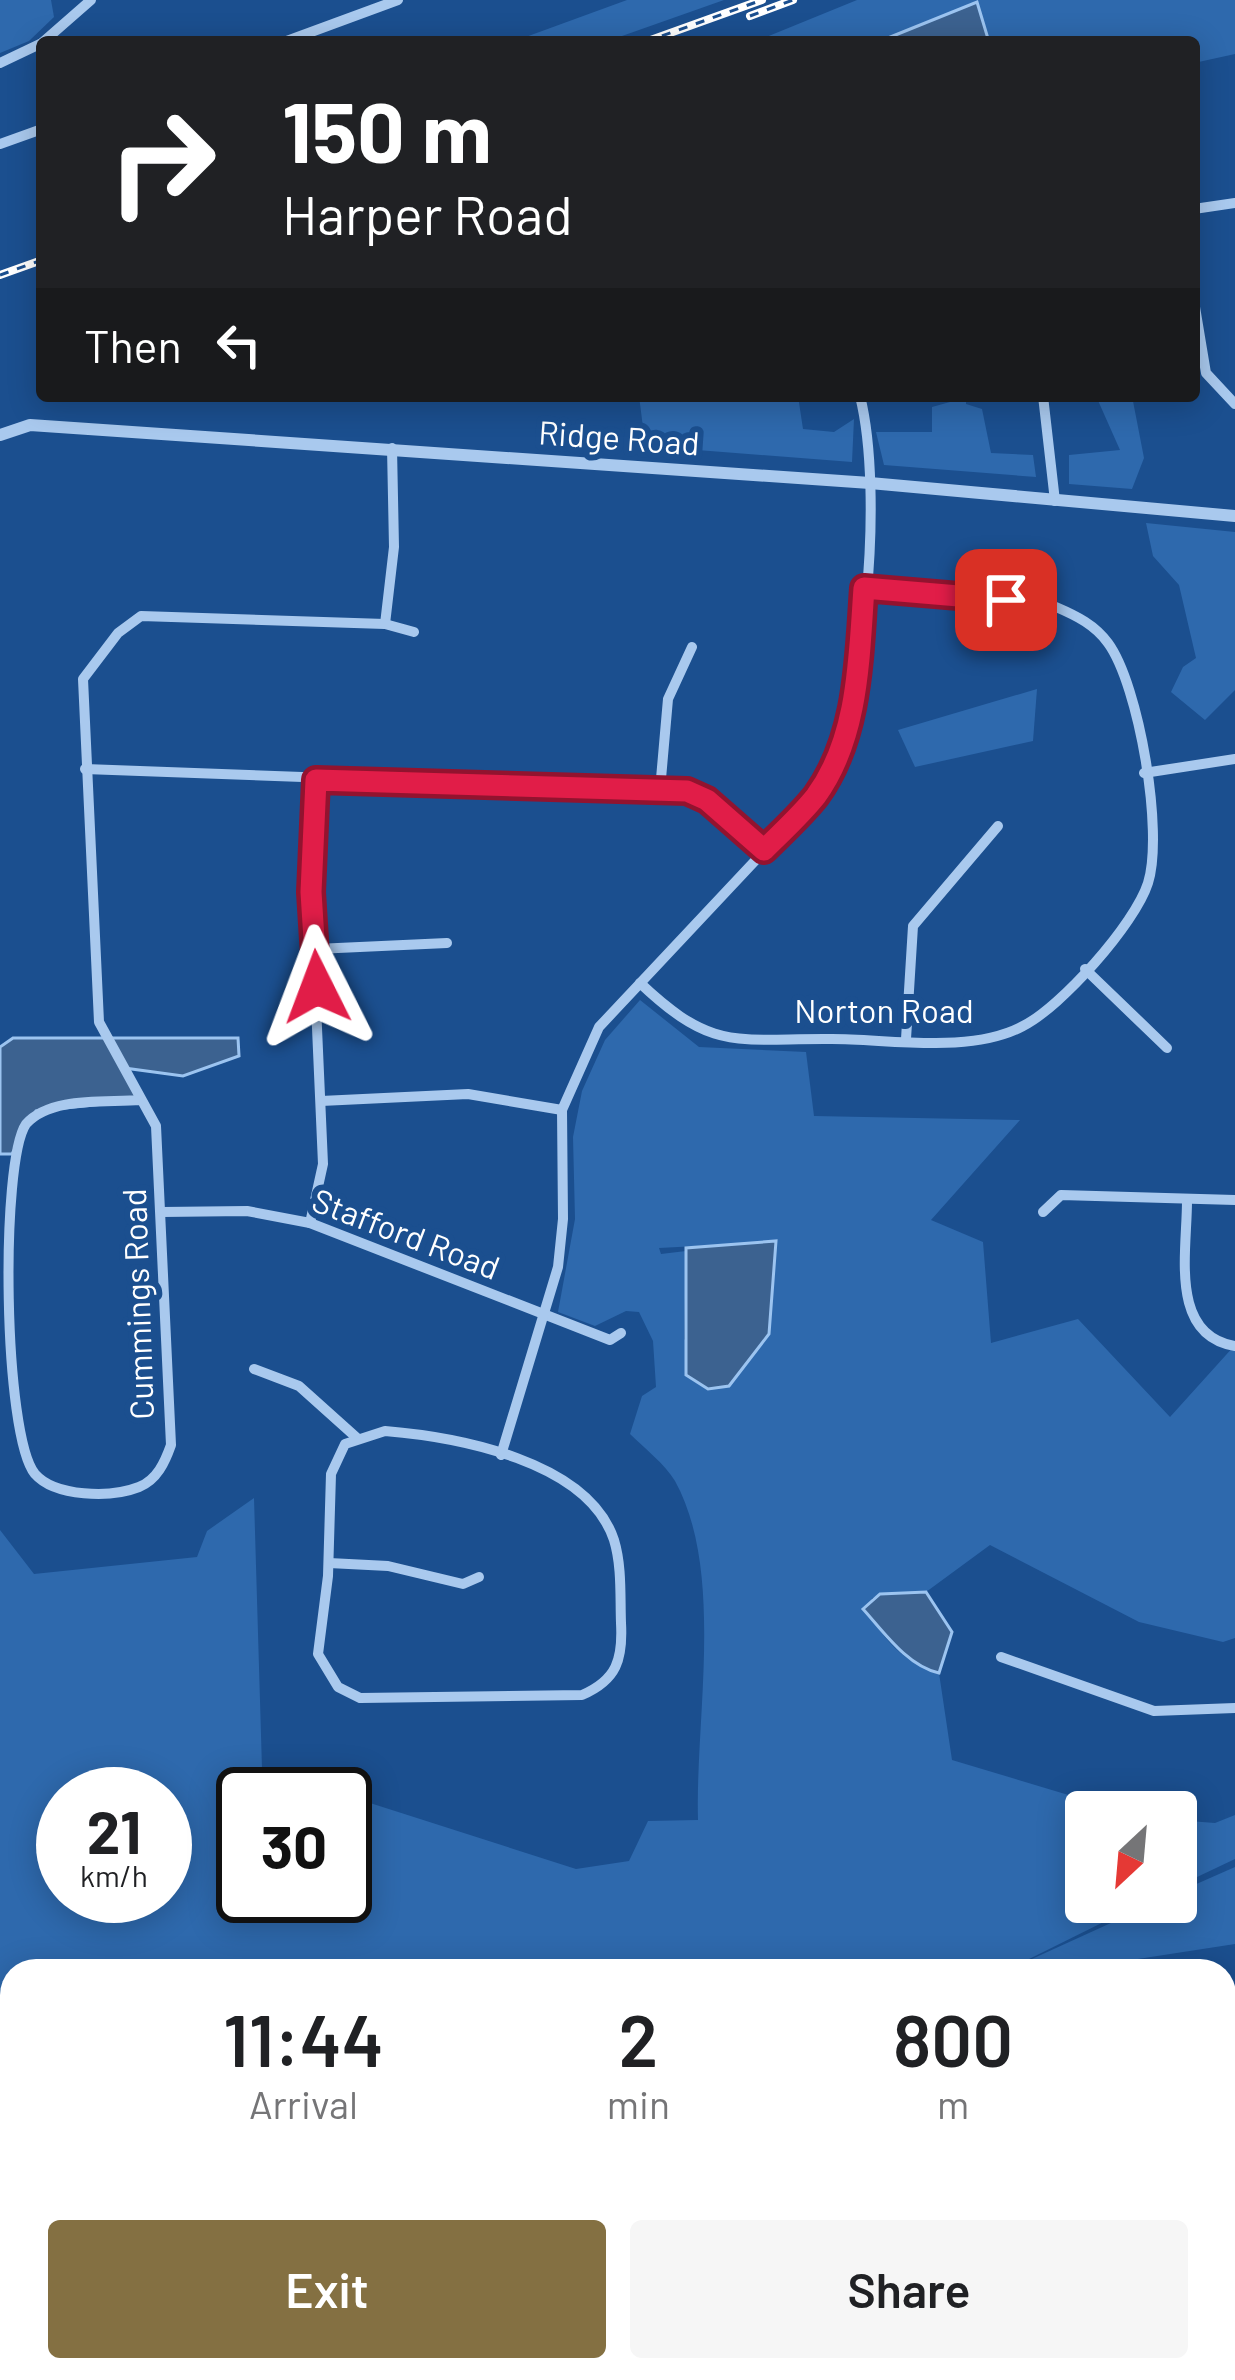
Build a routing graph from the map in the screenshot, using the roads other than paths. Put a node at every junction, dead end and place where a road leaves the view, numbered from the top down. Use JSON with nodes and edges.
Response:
{"nodes":[{"id":1,"x":91,"y":0,"type":"edge"},
{"id":2,"x":398,"y":0,"type":"edge"},
{"id":3,"x":49,"y":36,"type":"edge"},
{"id":4,"x":300,"y":36,"type":"edge"},
{"id":5,"x":36,"y":45,"type":"edge"},
{"id":6,"x":0,"y":63,"type":"edge"},
{"id":7,"x":36,"y":131,"type":"edge"},
{"id":8,"x":0,"y":144,"type":"edge"},
{"id":9,"x":1235,"y":203,"type":"edge"},
{"id":10,"x":1200,"y":208,"type":"edge"},
{"id":11,"x":1200,"y":337,"type":"edge"},
{"id":12,"x":862,"y":402,"type":"edge"},
{"id":13,"x":1044,"y":402,"type":"edge"},
{"id":14,"x":1235,"y":404,"type":"edge"},
{"id":15,"x":0,"y":435,"type":"edge"},
{"id":16,"x":392,"y":448,"type":"junction"},
{"id":17,"x":870,"y":484,"type":"junction"},
{"id":18,"x":1055,"y":501,"type":"junction"},
{"id":19,"x":1235,"y":516,"type":"edge"},
{"id":20,"x":864,"y":588,"type":"junction"},
{"id":21,"x":385,"y":624,"type":"junction"},
{"id":22,"x":414,"y":632,"type":"dead end"},
{"id":23,"x":692,"y":647,"type":"dead end"},
{"id":24,"x":1235,"y":759,"type":"edge"},
{"id":25,"x":85,"y":769,"type":"junction"},
{"id":26,"x":1144,"y":773,"type":"junction"},
{"id":27,"x":316,"y":780,"type":"junction"},
{"id":28,"x":660,"y":790,"type":"junction"},
{"id":29,"x":998,"y":826,"type":"dead end"},
{"id":30,"x":764,"y":850,"type":"junction"},
{"id":31,"x":447,"y":943,"type":"dead end"},
{"id":32,"x":316,"y":949,"type":"junction"},
{"id":33,"x":1085,"y":969,"type":"junction"},
{"id":34,"x":640,"y":982,"type":"junction"},
{"id":35,"x":906,"y":1039,"type":"junction"},
{"id":36,"x":1167,"y":1048,"type":"dead end"},
{"id":37,"x":140,"y":1100,"type":"junction"},
{"id":38,"x":321,"y":1101,"type":"junction"},
{"id":39,"x":562,"y":1110,"type":"junction"},
{"id":40,"x":1235,"y":1200,"type":"edge"},
{"id":41,"x":1187,"y":1202,"type":"junction"},
{"id":42,"x":162,"y":1211,"type":"junction"},
{"id":43,"x":1043,"y":1212,"type":"dead end"},
{"id":44,"x":310,"y":1222,"type":"junction"},
{"id":45,"x":540,"y":1314,"type":"junction"},
{"id":46,"x":621,"y":1333,"type":"dead end"},
{"id":47,"x":1235,"y":1346,"type":"edge"},
{"id":48,"x":254,"y":1370,"type":"dead end"},
{"id":49,"x":357,"y":1438,"type":"junction"},
{"id":50,"x":501,"y":1455,"type":"junction"},
{"id":51,"x":329,"y":1563,"type":"junction"},
{"id":52,"x":479,"y":1577,"type":"dead end"},
{"id":53,"x":1001,"y":1657,"type":"dead end"},
{"id":54,"x":1235,"y":1708,"type":"edge"}],
"edges":[{"from":1,"to":3,"type":"street"},
{"from":2,"to":4,"type":"street"},
{"from":5,"to":6,"type":"street"},
{"from":7,"to":8,"type":"street"},
{"from":9,"to":10,"type":"street"},
{"from":11,"to":14,"type":"street"},
{"from":12,"to":17,"type":"street"},
{"from":13,"to":18,"type":"street"},
{"from":15,"to":16,"type":"street","name":"Ridge Road"},
{"from":16,"to":17,"type":"street","name":"Ridge Road"},
{"from":16,"to":21,"type":"street"},
{"from":17,"to":18,"type":"street","name":"Ridge Road"},
{"from":17,"to":20,"type":"street"},
{"from":18,"to":19,"type":"street","name":"Ridge Road"},
{"from":20,"to":26,"type":"street","name":"Norton Road"},
{"from":20,"to":30,"type":"street"},
{"from":21,"to":22,"type":"street","name":"Cummings Road"},
{"from":21,"to":25,"type":"street","name":"Cummings Road"},
{"from":23,"to":28,"type":"street"},
{"from":24,"to":26,"type":"street"},
{"from":25,"to":27,"type":"street"},
{"from":25,"to":37,"type":"street","name":"Cummings Road"},
{"from":26,"to":33,"type":"street","name":"Norton Road"},
{"from":27,"to":28,"type":"street"},
{"from":27,"to":32,"type":"street"},
{"from":28,"to":30,"type":"street"},
{"from":29,"to":35,"type":"street"},
{"from":30,"to":34,"type":"street"},
{"from":31,"to":32,"type":"street"},
{"from":32,"to":38,"type":"street"},
{"from":33,"to":35,"type":"street","name":"Norton Road"},
{"from":33,"to":36,"type":"street"},
{"from":34,"to":35,"type":"street","name":"Norton Road"},
{"from":34,"to":39,"type":"street"},
{"from":37,"to":42,"type":"street","name":"Cummings Road"},
{"from":37,"to":42,"type":"street","name":"Cummings Road"},
{"from":38,"to":39,"type":"street"},
{"from":38,"to":44,"type":"street"},
{"from":39,"to":45,"type":"street"},
{"from":40,"to":41,"type":"street"},
{"from":41,"to":43,"type":"street"},
{"from":41,"to":47,"type":"street"},
{"from":42,"to":44,"type":"street","name":"Stafford Road"},
{"from":44,"to":45,"type":"street","name":"Stafford Road"},
{"from":45,"to":46,"type":"street","name":"Stafford Road"},
{"from":45,"to":50,"type":"street"},
{"from":48,"to":49,"type":"street"},
{"from":49,"to":50,"type":"street"},
{"from":49,"to":51,"type":"street"},
{"from":50,"to":51,"type":"street"},
{"from":51,"to":52,"type":"street"},
{"from":53,"to":54,"type":"street"}]}
